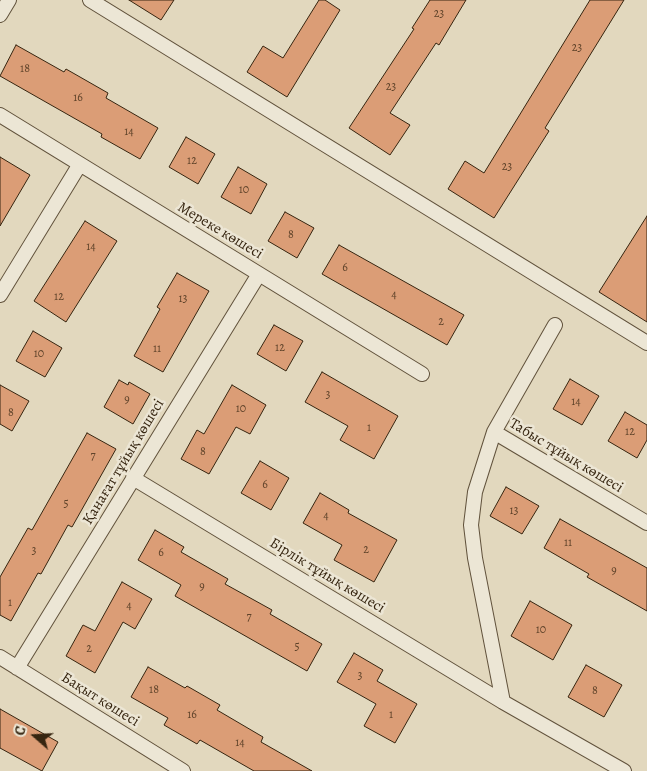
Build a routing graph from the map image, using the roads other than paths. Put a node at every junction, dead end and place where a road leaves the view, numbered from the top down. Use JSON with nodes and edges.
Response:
{"nodes":[{"id":1,"x":9,"y":0,"type":"edge"},
{"id":2,"x":90,"y":0,"type":"edge"},
{"id":3,"x":0,"y":15,"type":"edge"},
{"id":4,"x":0,"y":115,"type":"edge"},
{"id":5,"x":80,"y":164,"type":"junction"},
{"id":6,"x":259,"y":274,"type":"junction"},
{"id":7,"x":0,"y":295,"type":"edge"},
{"id":8,"x":556,"y":325,"type":"dead end"},
{"id":9,"x":647,"y":343,"type":"edge"},
{"id":10,"x":422,"y":374,"type":"dead end"},
{"id":11,"x":494,"y":432,"type":"junction"},
{"id":12,"x":133,"y":478,"type":"junction"},
{"id":13,"x":647,"y":523,"type":"edge"},
{"id":14,"x":0,"y":657,"type":"edge"},
{"id":15,"x":17,"y":668,"type":"junction"},
{"id":16,"x":503,"y":702,"type":"junction"},
{"id":17,"x":183,"y":771,"type":"edge"},
{"id":18,"x":624,"y":771,"type":"edge"}],
"edges":[{"from":1,"to":3,"type":"street"},
{"from":2,"to":9,"type":"street"},
{"from":4,"to":5,"type":"street","name":"Мереке көшесі"},
{"from":5,"to":6,"type":"street","name":"Мереке көшесі"},
{"from":5,"to":7,"type":"street"},
{"from":6,"to":10,"type":"street","name":"Мереке көшесі"},
{"from":6,"to":12,"type":"street","name":"Қанағат тұйық көшесі"},
{"from":8,"to":11,"type":"street"},
{"from":11,"to":13,"type":"street","name":"Табыс тұйық көшесі"},
{"from":11,"to":16,"type":"street"},
{"from":12,"to":15,"type":"street","name":"Қанағат тұйық көшесі"},
{"from":12,"to":16,"type":"street","name":"Бірлік тұйық көшесі"},
{"from":14,"to":15,"type":"street","name":"Бақыт көшесі"},
{"from":15,"to":17,"type":"street","name":"Бақыт көшесі"},
{"from":16,"to":18,"type":"street","name":"Бірлік тұйық көшесі"}]}
